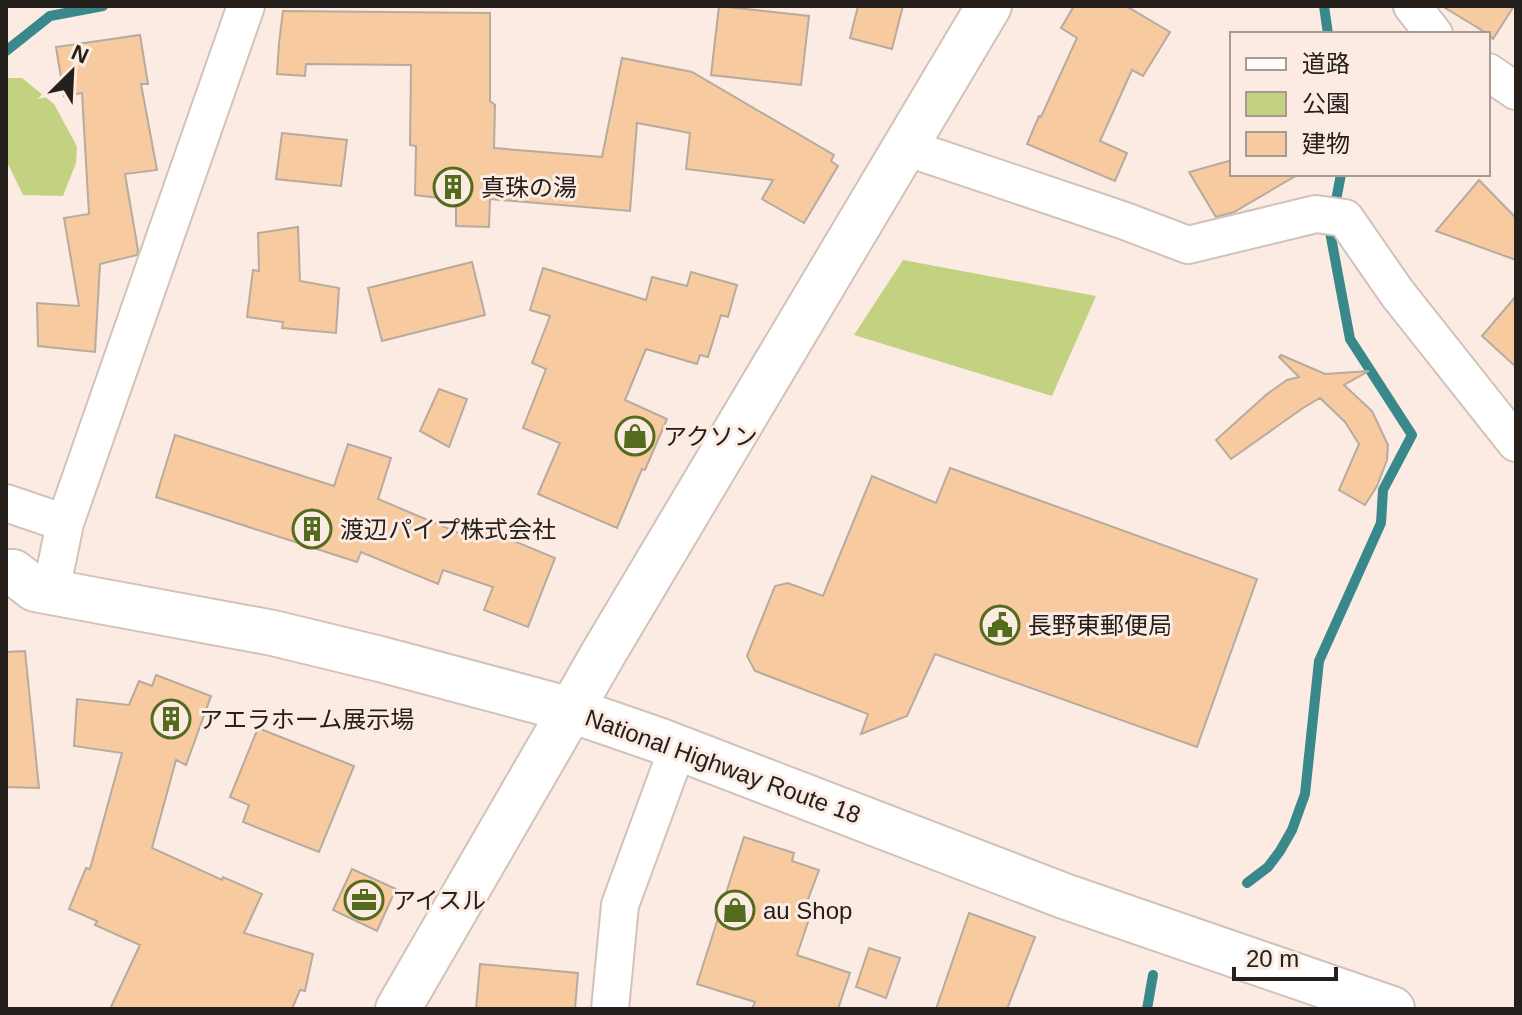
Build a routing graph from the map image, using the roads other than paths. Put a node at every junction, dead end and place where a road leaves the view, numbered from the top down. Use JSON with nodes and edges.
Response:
{"nodes":[{"id":1,"x":246,"y":6,"type":"edge"},
{"id":2,"x":989,"y":6,"type":"edge"},
{"id":3,"x":1412,"y":6,"type":"edge"},
{"id":4,"x":1432,"y":32,"type":"edge"},
{"id":5,"x":1490,"y":73,"type":"edge"},
{"id":6,"x":1516,"y":91,"type":"edge"},
{"id":7,"x":905,"y":147,"type":"junction"},
{"id":8,"x":1516,"y":443,"type":"edge"},
{"id":9,"x":6,"y":503,"type":"edge"},
{"id":10,"x":65,"y":523,"type":"junction"},
{"id":11,"x":25,"y":588,"type":"edge"},
{"id":12,"x":571,"y":710,"type":"junction"},
{"id":13,"x":678,"y":747,"type":"junction"},
{"id":14,"x":398,"y":1009,"type":"edge"},
{"id":15,"x":610,"y":1009,"type":"edge"},
{"id":16,"x":1392,"y":1009,"type":"edge"}],
"edges":[{"from":1,"to":10,"type":"street"},
{"from":2,"to":7,"type":"main road"},
{"from":3,"to":4,"type":"street"},
{"from":5,"to":6,"type":"street"},
{"from":7,"to":8,"type":"street"},
{"from":7,"to":12,"type":"main road"},
{"from":9,"to":10,"type":"street"},
{"from":10,"to":11,"type":"street"},
{"from":11,"to":12,"type":"main road","name":"National Highway Route 18"},
{"from":12,"to":13,"type":"main road","name":"National Highway Route 18"},
{"from":12,"to":14,"type":"main road"},
{"from":13,"to":15,"type":"street"},
{"from":13,"to":16,"type":"main road","name":"National Highway Route 18"}]}
